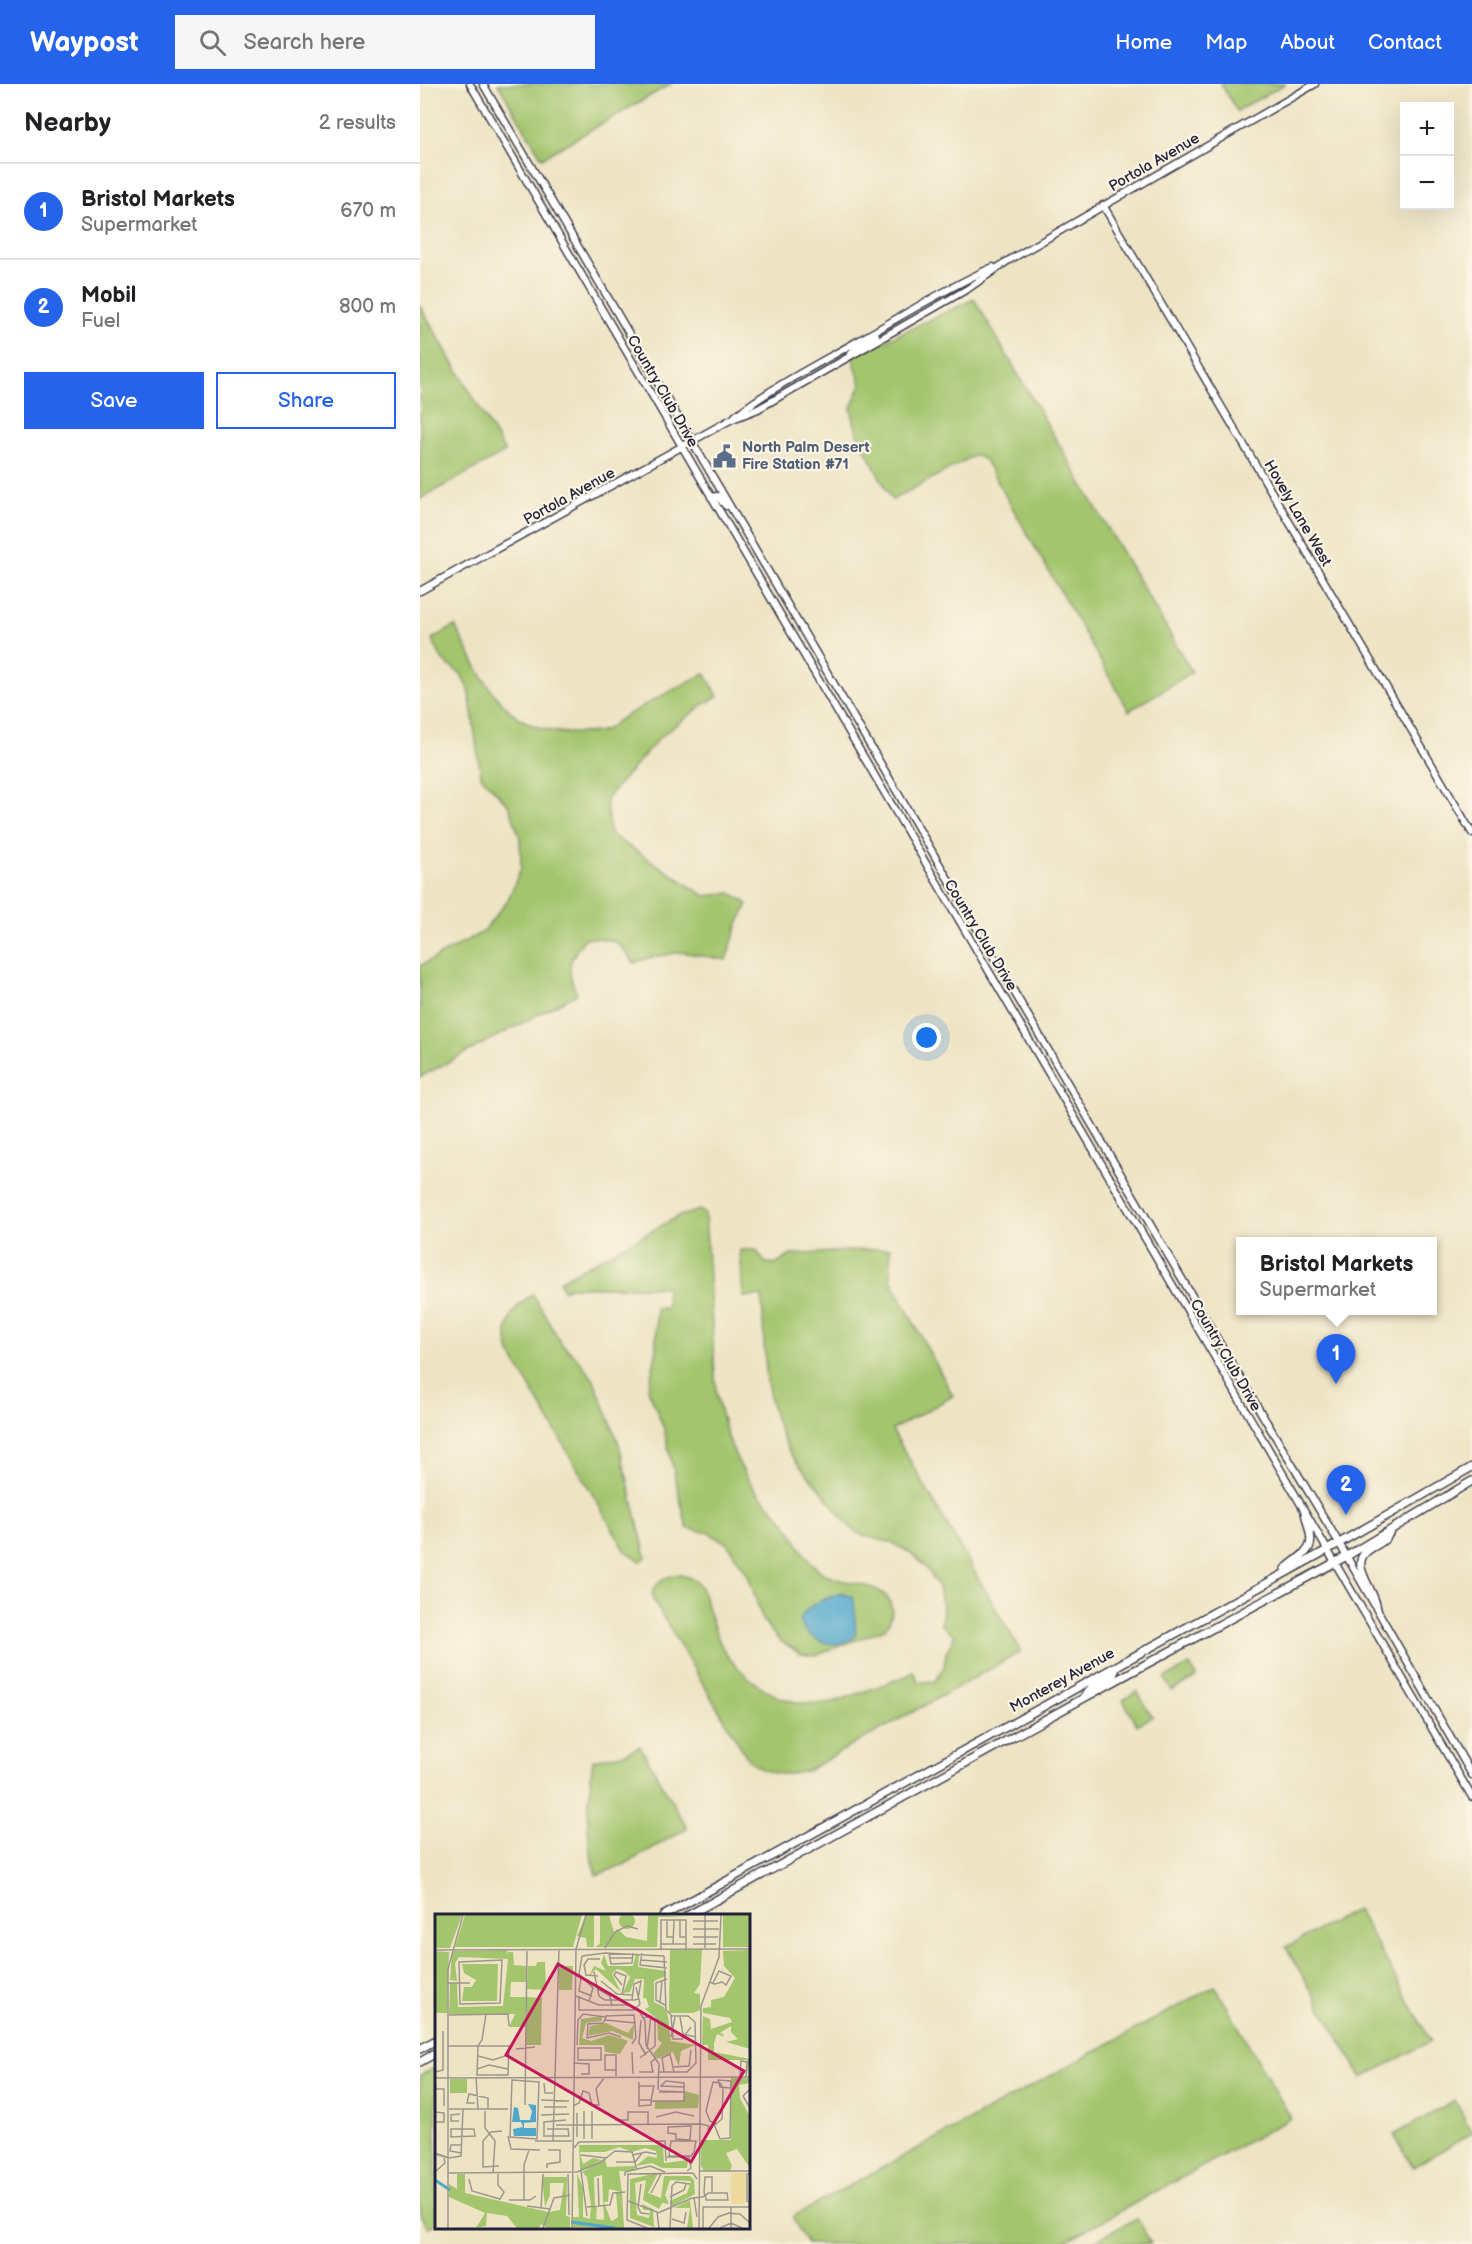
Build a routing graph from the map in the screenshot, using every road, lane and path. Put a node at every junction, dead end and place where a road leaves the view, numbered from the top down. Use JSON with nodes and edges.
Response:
{"nodes":[{"id":1,"x":470,"y":84,"type":"edge"},
{"id":2,"x":483,"y":84,"type":"edge"},
{"id":3,"x":1315,"y":84,"type":"edge"},
{"id":4,"x":494,"y":102,"type":"junction"},
{"id":5,"x":484,"y":108,"type":"junction"},
{"id":6,"x":1103,"y":205,"type":"junction"},
{"id":7,"x":1006,"y":261,"type":"junction"},
{"id":8,"x":884,"y":326,"type":"junction"},
{"id":9,"x":852,"y":355,"type":"junction"},
{"id":10,"x":730,"y":420,"type":"junction"},
{"id":11,"x":692,"y":442,"type":"junction"},
{"id":12,"x":682,"y":447,"type":"junction"},
{"id":13,"x":711,"y":497,"type":"junction"},
{"id":14,"x":735,"y":516,"type":"junction"},
{"id":15,"x":420,"y":591,"type":"edge"},
{"id":16,"x":1472,"y":834,"type":"edge"},
{"id":17,"x":1472,"y":1467,"type":"edge"},
{"id":18,"x":1472,"y":1481,"type":"edge"},
{"id":19,"x":1305,"y":1513,"type":"junction"},
{"id":20,"x":1390,"y":1530,"type":"junction"},
{"id":21,"x":1339,"y":1543,"type":"junction"},
{"id":22,"x":1327,"y":1550,"type":"junction"},
{"id":23,"x":1347,"y":1556,"type":"junction"},
{"id":24,"x":1334,"y":1563,"type":"junction"},
{"id":25,"x":1270,"y":1582,"type":"junction"},
{"id":26,"x":1377,"y":1609,"type":"junction"},
{"id":27,"x":1116,"y":1665,"type":"junction"},
{"id":28,"x":1081,"y":1699,"type":"junction"},
{"id":29,"x":1472,"y":1775,"type":"edge"},
{"id":30,"x":1472,"y":1797,"type":"edge"},
{"id":31,"x":801,"y":1839,"type":"junction"},
{"id":32,"x":767,"y":1872,"type":"junction"},
{"id":33,"x":667,"y":1914,"type":"edge"},
{"id":34,"x":691,"y":1914,"type":"edge"},
{"id":35,"x":435,"y":2041,"type":"edge"},
{"id":36,"x":420,"y":2049,"type":"edge"},
{"id":37,"x":435,"y":2054,"type":"edge"},
{"id":38,"x":420,"y":2062,"type":"edge"}],
"edges":[{"from":1,"to":5,"type":"main road","name":"Country Club Drive"},
{"from":2,"to":4,"type":"main road","name":"Country Club Drive"},
{"from":3,"to":6,"type":"main road","name":"Portola Avenue"},
{"from":4,"to":5,"type":"main road"},
{"from":4,"to":11,"type":"main road","name":"Country Club Drive"},
{"from":5,"to":12,"type":"main road","name":"Country Club Drive"},
{"from":6,"to":7,"type":"main road","name":"Portola Avenue"},
{"from":6,"to":16,"type":"main road","name":"Hovely Lane West"},
{"from":7,"to":8,"type":"main road","name":"Portola Avenue"},
{"from":7,"to":9,"type":"main road","name":"Portola Avenue"},
{"from":8,"to":9,"type":"main road"},
{"from":8,"to":10,"type":"main road","name":"Portola Avenue"},
{"from":9,"to":10,"type":"main road","name":"Portola Avenue"},
{"from":10,"to":11,"type":"main road","name":"Portola Avenue"},
{"from":11,"to":12,"type":"main road","name":"Portola Avenue"},
{"from":11,"to":14,"type":"main road","name":"Country Club Drive"},
{"from":12,"to":13,"type":"main road","name":"Country Club Drive"},
{"from":12,"to":15,"type":"main road","name":"Portola Avenue"},
{"from":13,"to":14,"type":"main road"},
{"from":13,"to":19,"type":"main road","name":"Country Club Drive"},
{"from":14,"to":21,"type":"main road","name":"Country Club Drive"},
{"from":17,"to":21,"type":"main road","name":"Monterey Avenue"},
{"from":18,"to":20,"type":"main road","name":"Monterey Avenue"},
{"from":19,"to":22,"type":"main road","name":"Country Club Drive"},
{"from":19,"to":25,"type":"main road"},
{"from":20,"to":23,"type":"main road","name":"Monterey Avenue"},
{"from":20,"to":26,"type":"main road"},
{"from":21,"to":22,"type":"main road","name":"Monterey Avenue"},
{"from":21,"to":23,"type":"main road","name":"Country Club Drive"},
{"from":22,"to":24,"type":"main road","name":"Country Club Drive"},
{"from":22,"to":25,"type":"main road","name":"Monterey Avenue"},
{"from":23,"to":24,"type":"main road","name":"Monterey Avenue"},
{"from":23,"to":26,"type":"main road","name":"Country Club Drive"},
{"from":24,"to":28,"type":"main road","name":"Monterey Avenue"},
{"from":24,"to":30,"type":"main road","name":"Country Club Drive"},
{"from":25,"to":27,"type":"main road","name":"Monterey Avenue"},
{"from":26,"to":29,"type":"main road","name":"Country Club Drive"},
{"from":27,"to":28,"type":"main road"},
{"from":27,"to":31,"type":"main road","name":"Monterey Avenue"},
{"from":28,"to":32,"type":"main road","name":"Monterey Avenue"},
{"from":31,"to":32,"type":"main road"},
{"from":31,"to":33,"type":"main road","name":"Monterey Avenue"},
{"from":32,"to":34,"type":"main road","name":"Monterey Avenue"},
{"from":35,"to":36,"type":"main road"},
{"from":37,"to":38,"type":"main road"}]}
